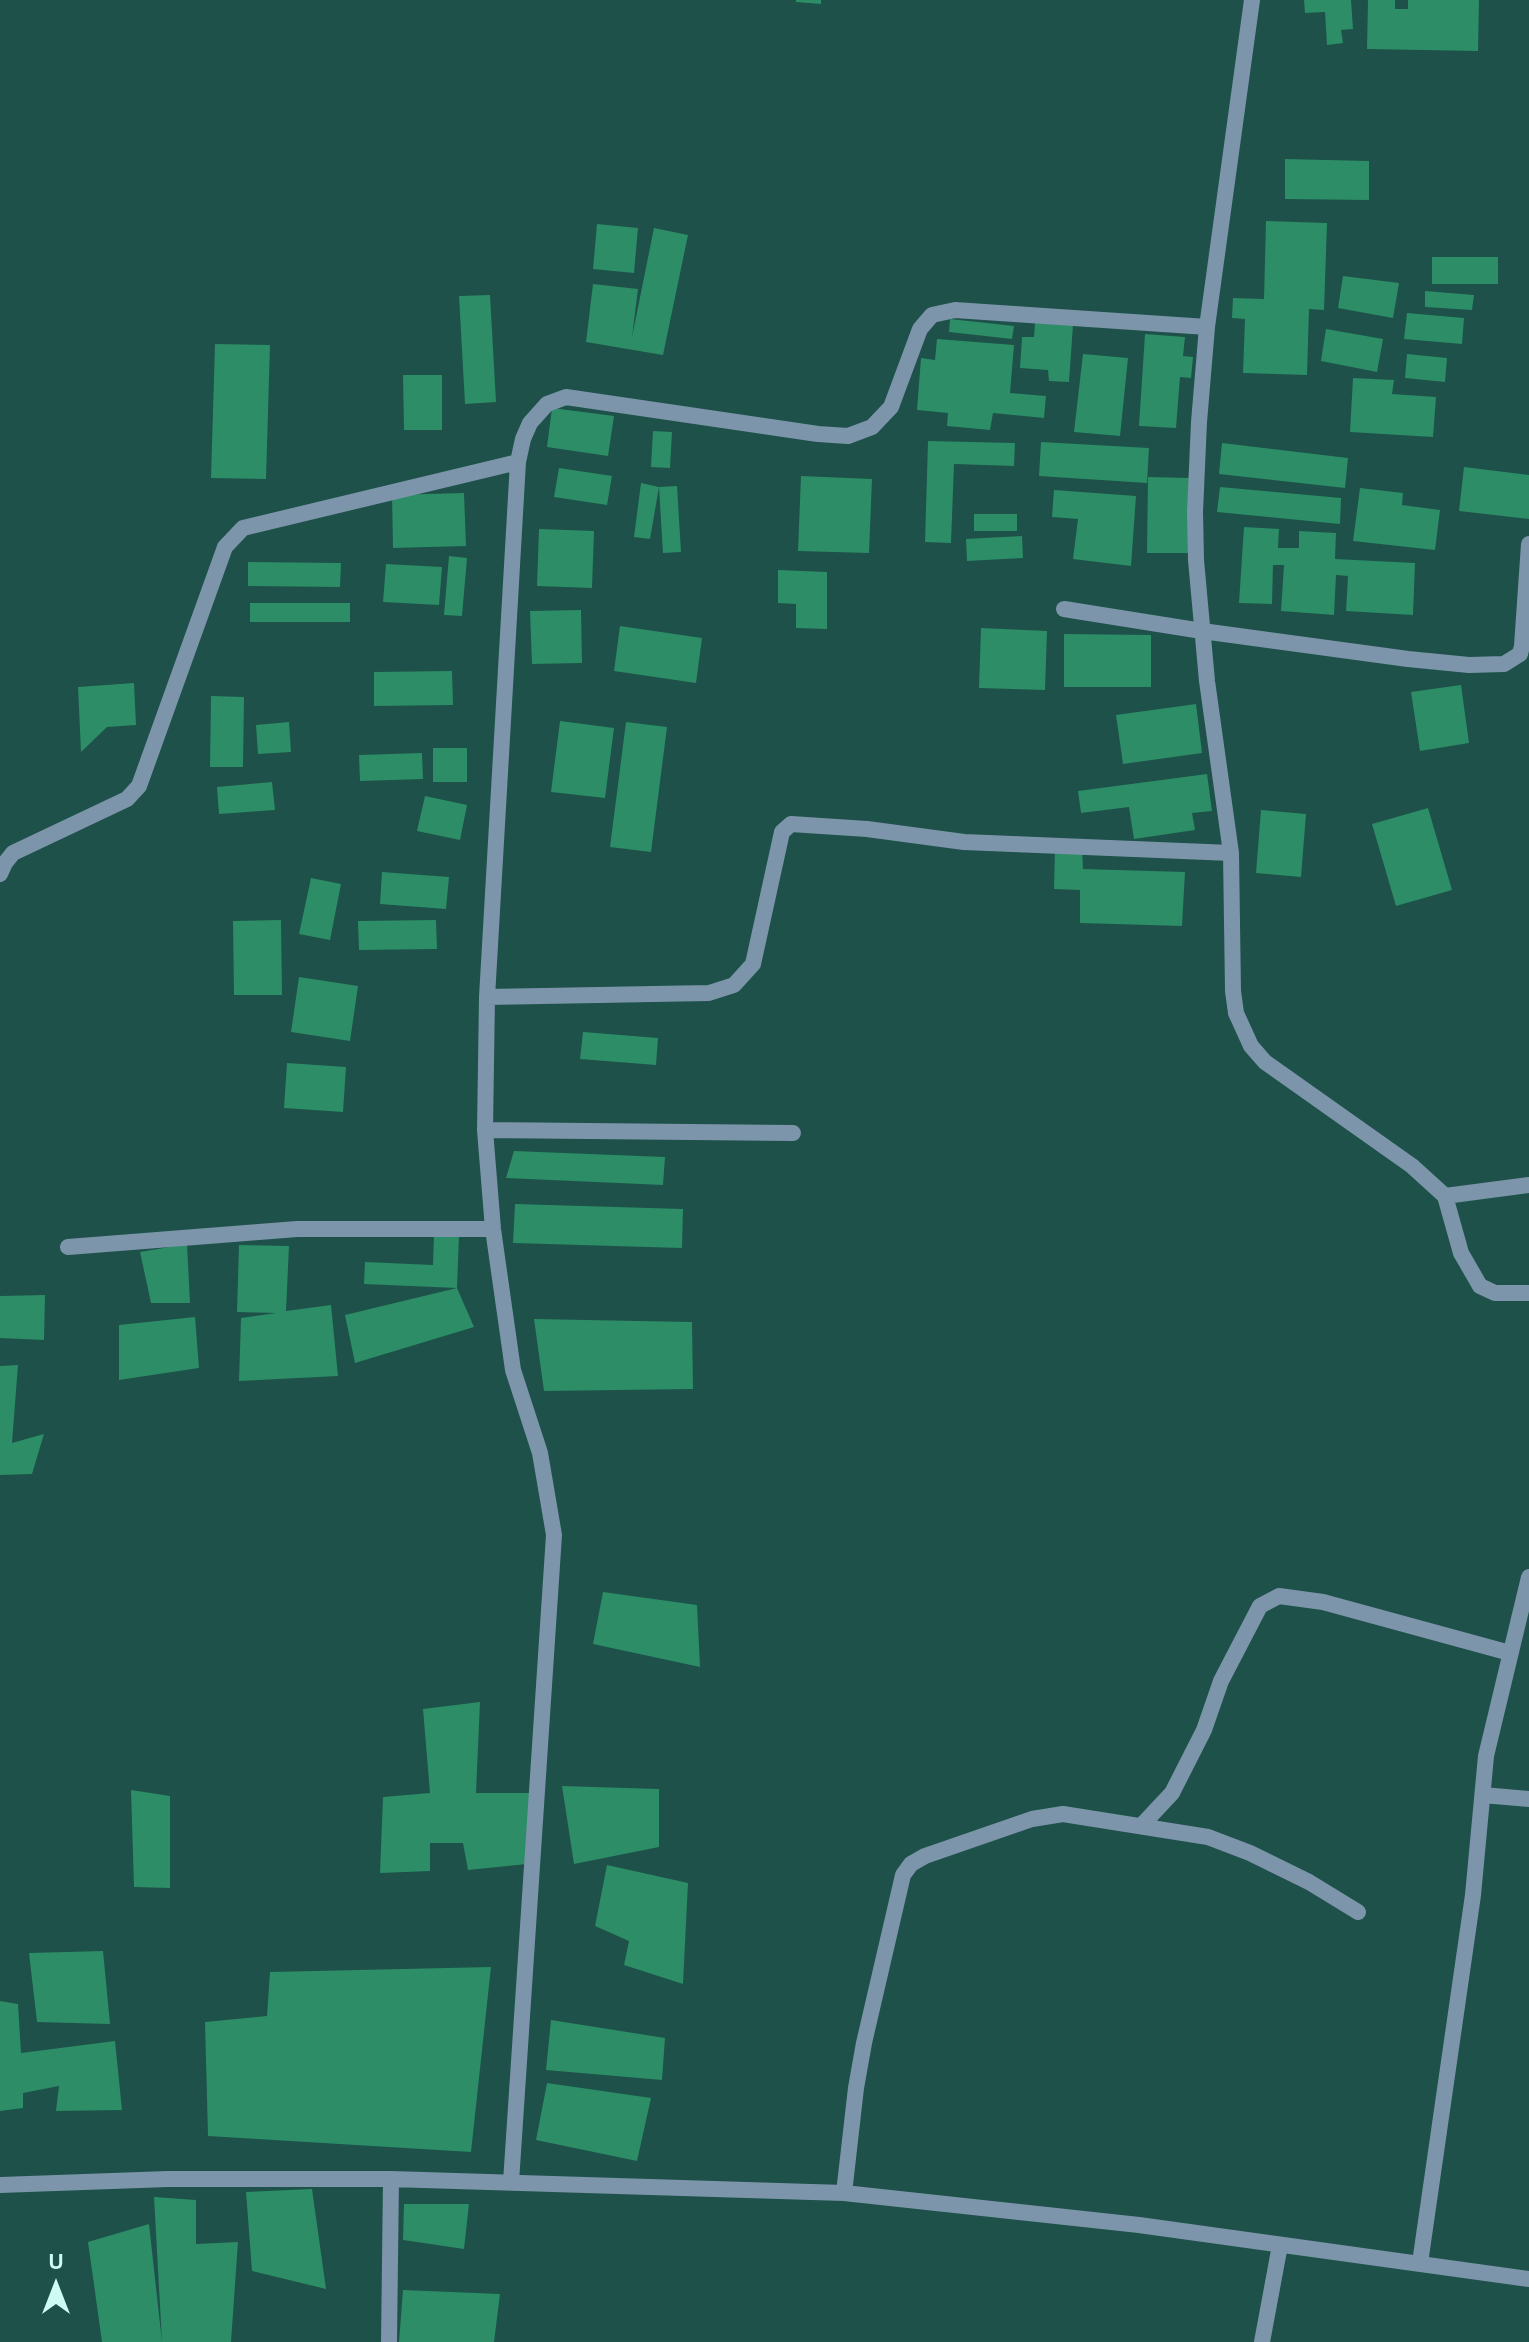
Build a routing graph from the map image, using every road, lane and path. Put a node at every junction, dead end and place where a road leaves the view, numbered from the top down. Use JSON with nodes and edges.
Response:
{"nodes":[{"id":1,"x":1252,"y":0,"type":"edge"},
{"id":2,"x":1207,"y":327,"type":"junction"},
{"id":3,"x":518,"y":462,"type":"junction"},
{"id":4,"x":1529,"y":544,"type":"edge"},
{"id":5,"x":1064,"y":609,"type":"dead end"},
{"id":6,"x":1202,"y":631,"type":"junction"},
{"id":7,"x":1231,"y":853,"type":"junction"},
{"id":8,"x":0,"y":874,"type":"edge"},
{"id":9,"x":487,"y":997,"type":"junction"},
{"id":10,"x":485,"y":1130,"type":"junction"},
{"id":11,"x":793,"y":1133,"type":"dead end"},
{"id":12,"x":1529,"y":1185,"type":"edge"},
{"id":13,"x":1445,"y":1196,"type":"junction"},
{"id":14,"x":493,"y":1229,"type":"junction"},
{"id":15,"x":68,"y":1247,"type":"dead end"},
{"id":16,"x":1529,"y":1293,"type":"edge"},
{"id":17,"x":1529,"y":1577,"type":"edge"},
{"id":18,"x":1510,"y":1653,"type":"junction"},
{"id":19,"x":1483,"y":1795,"type":"junction"},
{"id":20,"x":1529,"y":1799,"type":"edge"},
{"id":21,"x":1142,"y":1825,"type":"junction"},
{"id":22,"x":1358,"y":1912,"type":"dead end"},
{"id":23,"x":391,"y":2179,"type":"junction"},
{"id":24,"x":511,"y":2182,"type":"junction"},
{"id":25,"x":0,"y":2185,"type":"edge"},
{"id":26,"x":844,"y":2193,"type":"junction"},
{"id":27,"x":1280,"y":2245,"type":"junction"},
{"id":28,"x":1420,"y":2263,"type":"junction"},
{"id":29,"x":1529,"y":2279,"type":"edge"},
{"id":30,"x":389,"y":2342,"type":"edge"},
{"id":31,"x":1262,"y":2342,"type":"edge"}],
"edges":[{"from":1,"to":2,"type":"street"},
{"from":2,"to":3,"type":"street"},
{"from":2,"to":6,"type":"street"},
{"from":3,"to":8,"type":"street"},
{"from":3,"to":9,"type":"street"},
{"from":4,"to":6,"type":"street"},
{"from":5,"to":6,"type":"street"},
{"from":6,"to":7,"type":"street"},
{"from":7,"to":9,"type":"street"},
{"from":7,"to":13,"type":"street"},
{"from":9,"to":10,"type":"street"},
{"from":10,"to":11,"type":"street"},
{"from":10,"to":14,"type":"street"},
{"from":12,"to":13,"type":"street"},
{"from":13,"to":16,"type":"street"},
{"from":14,"to":15,"type":"street"},
{"from":14,"to":24,"type":"street"},
{"from":17,"to":18,"type":"street"},
{"from":18,"to":19,"type":"street"},
{"from":18,"to":21,"type":"street"},
{"from":19,"to":20,"type":"street"},
{"from":19,"to":28,"type":"street"},
{"from":21,"to":22,"type":"street"},
{"from":21,"to":26,"type":"street"},
{"from":23,"to":24,"type":"street"},
{"from":23,"to":25,"type":"street"},
{"from":23,"to":30,"type":"street"},
{"from":24,"to":26,"type":"street"},
{"from":26,"to":27,"type":"street"},
{"from":27,"to":28,"type":"street"},
{"from":27,"to":31,"type":"street"},
{"from":28,"to":29,"type":"street"}]}
